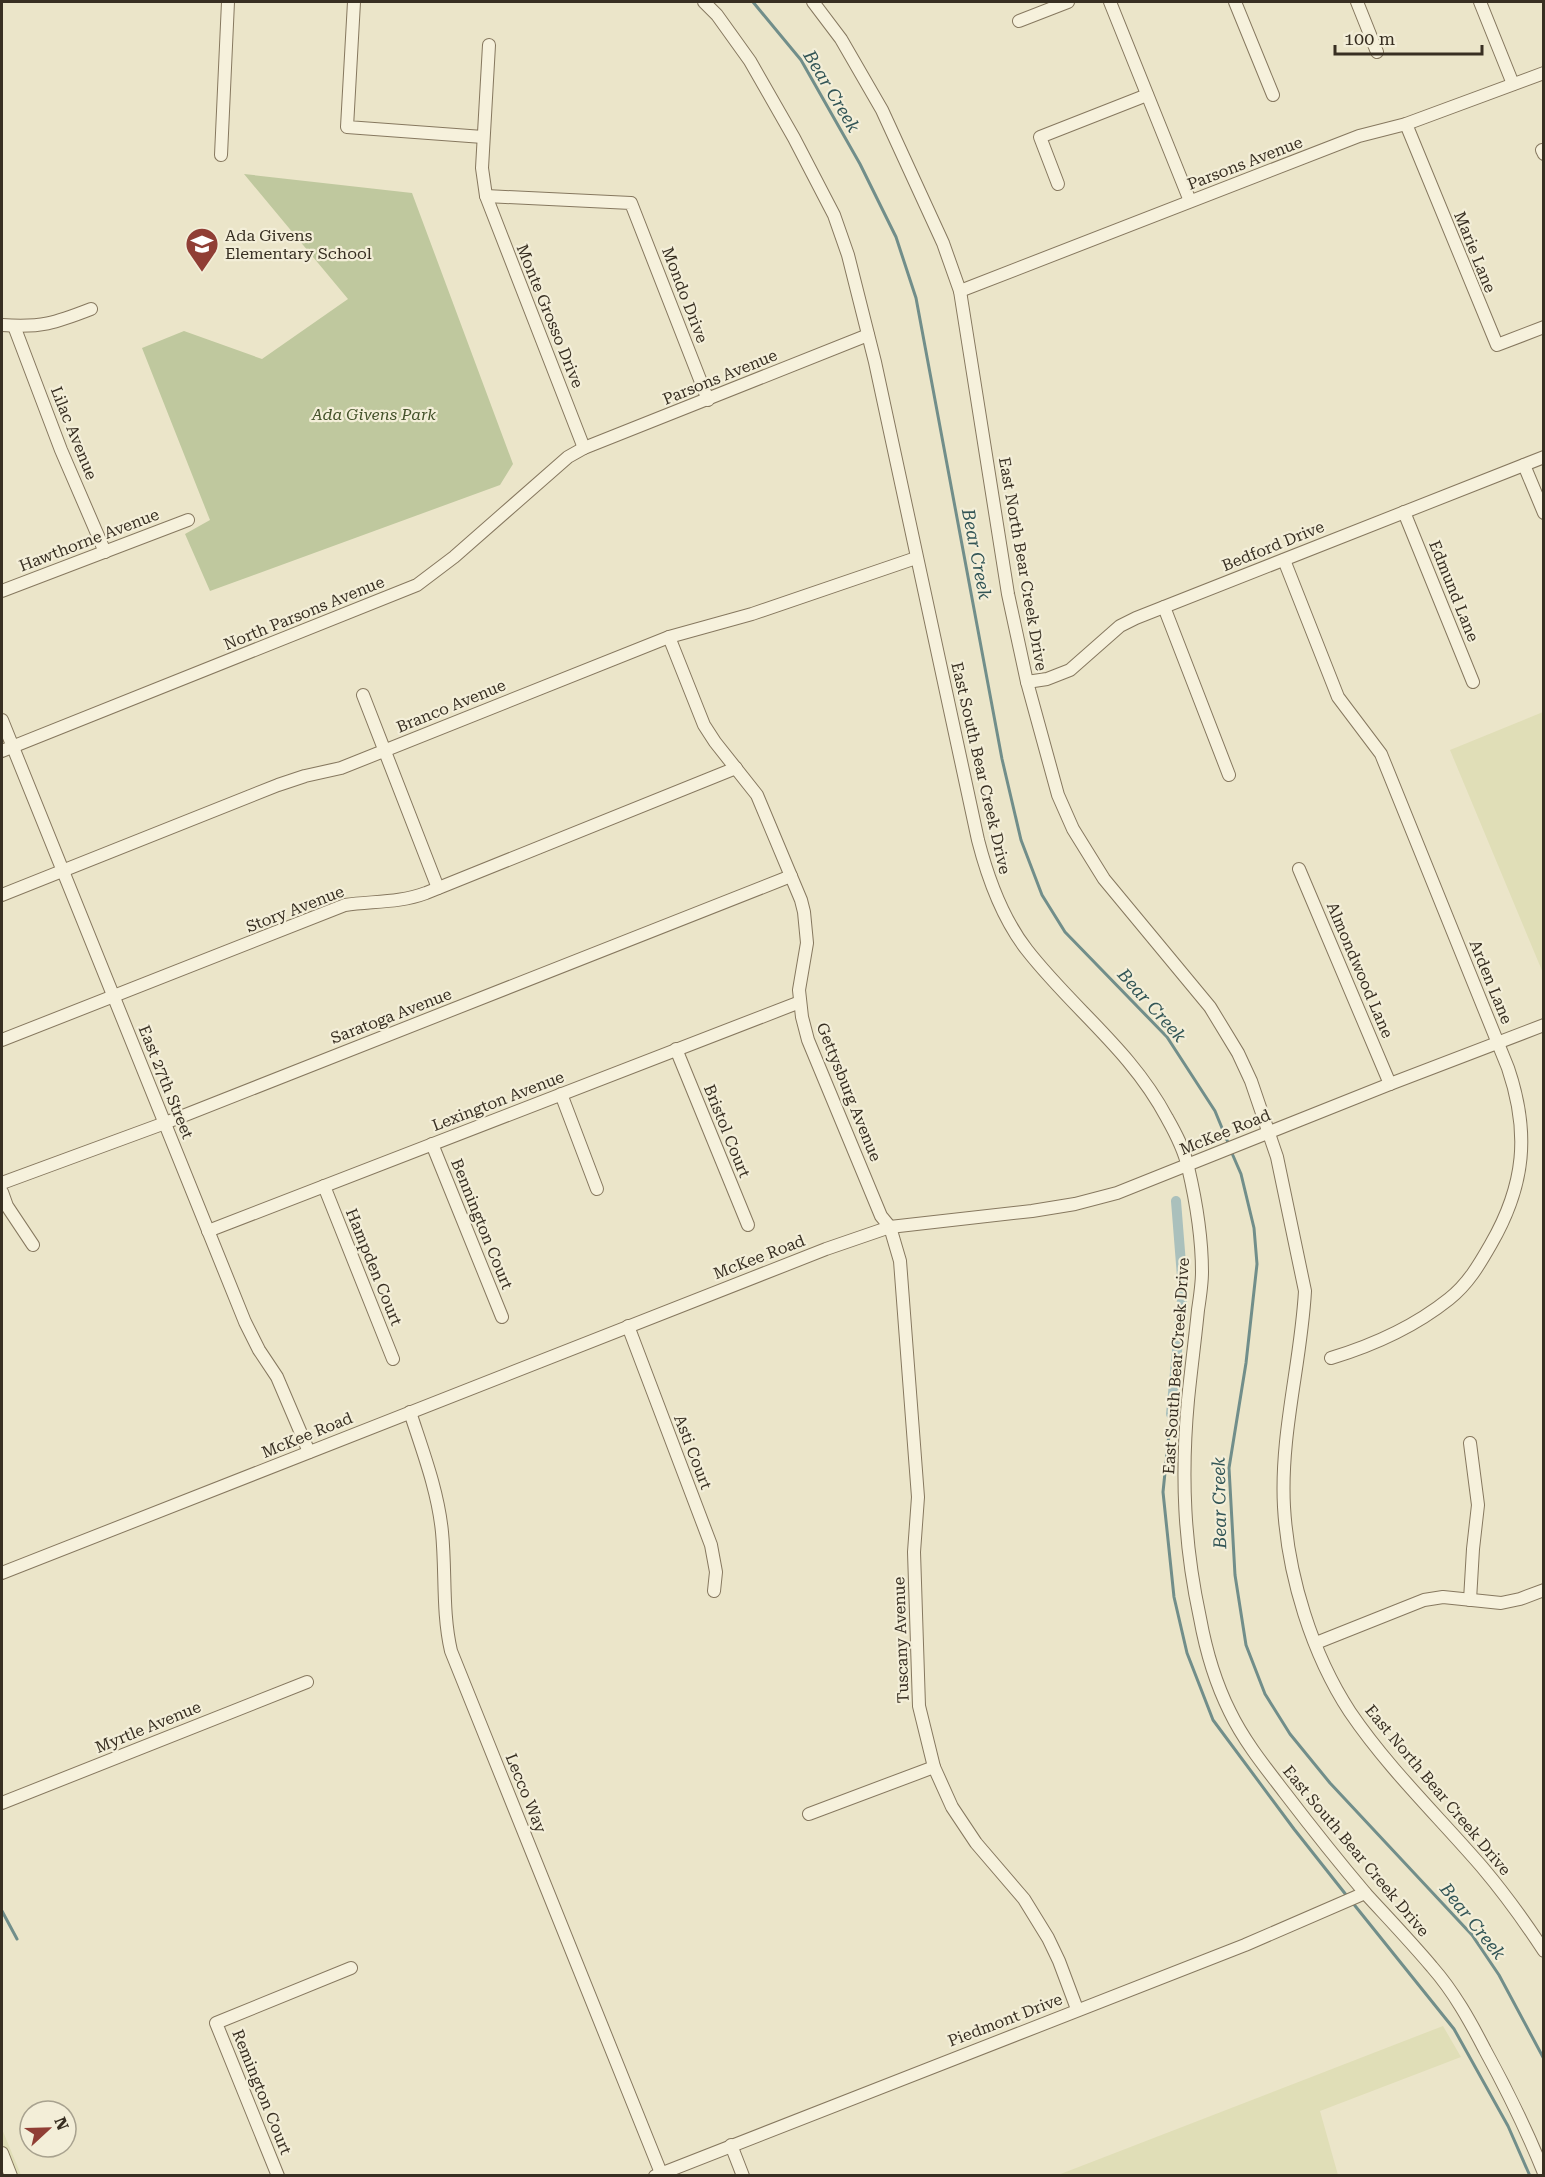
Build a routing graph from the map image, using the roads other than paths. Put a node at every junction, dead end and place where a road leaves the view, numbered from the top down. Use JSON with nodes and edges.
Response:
{"nodes":[{"id":1,"x":228,"y":2,"type":"edge"},
{"id":2,"x":354,"y":2,"type":"edge"},
{"id":3,"x":704,"y":2,"type":"edge"},
{"id":4,"x":813,"y":2,"type":"edge"},
{"id":5,"x":1068,"y":2,"type":"edge"},
{"id":6,"x":1110,"y":2,"type":"edge"},
{"id":7,"x":1234,"y":2,"type":"edge"},
{"id":8,"x":1357,"y":2,"type":"edge"},
{"id":9,"x":1480,"y":2,"type":"edge"},
{"id":10,"x":1018,"y":21,"type":"dead end"},
{"id":11,"x":489,"y":45,"type":"dead end"},
{"id":12,"x":1377,"y":52,"type":"dead end"},
{"id":13,"x":1544,"y":73,"type":"edge"},
{"id":14,"x":1513,"y":84,"type":"junction"},
{"id":15,"x":1148,"y":95,"type":"junction"},
{"id":16,"x":1273,"y":95,"type":"dead end"},
{"id":17,"x":1406,"y":124,"type":"junction"},
{"id":18,"x":483,"y":137,"type":"junction"},
{"id":19,"x":221,"y":155,"type":"dead end"},
{"id":20,"x":1058,"y":184,"type":"dead end"},
{"id":21,"x":486,"y":196,"type":"junction"},
{"id":22,"x":1190,"y":201,"type":"junction"},
{"id":23,"x":960,"y":291,"type":"junction"},
{"id":24,"x":91,"y":309,"type":"dead end"},
{"id":25,"x":8,"y":326,"type":"edge"},
{"id":26,"x":1544,"y":327,"type":"edge"},
{"id":27,"x":868,"y":335,"type":"junction"},
{"id":28,"x":708,"y":400,"type":"junction"},
{"id":29,"x":584,"y":448,"type":"junction"},
{"id":30,"x":1544,"y":457,"type":"edge"},
{"id":31,"x":1524,"y":465,"type":"junction"},
{"id":32,"x":1404,"y":512,"type":"junction"},
{"id":33,"x":1544,"y":513,"type":"edge"},
{"id":34,"x":188,"y":520,"type":"dead end"},
{"id":35,"x":105,"y":552,"type":"junction"},
{"id":36,"x":916,"y":558,"type":"junction"},
{"id":37,"x":1284,"y":560,"type":"junction"},
{"id":38,"x":2,"y":591,"type":"edge"},
{"id":39,"x":1164,"y":607,"type":"junction"},
{"id":40,"x":669,"y":637,"type":"junction"},
{"id":41,"x":1027,"y":682,"type":"junction"},
{"id":42,"x":1473,"y":682,"type":"dead end"},
{"id":43,"x":363,"y":695,"type":"dead end"},
{"id":44,"x":2,"y":720,"type":"edge"},
{"id":45,"x":7,"y":748,"type":"edge"},
{"id":46,"x":385,"y":751,"type":"junction"},
{"id":47,"x":736,"y":768,"type":"junction"},
{"id":48,"x":1230,"y":775,"type":"dead end"},
{"id":49,"x":1299,"y":869,"type":"dead end"},
{"id":50,"x":63,"y":871,"type":"junction"},
{"id":51,"x":791,"y":876,"type":"junction"},
{"id":52,"x":438,"y":888,"type":"junction"},
{"id":53,"x":2,"y":895,"type":"edge"},
{"id":54,"x":114,"y":997,"type":"junction"},
{"id":55,"x":800,"y":1002,"type":"junction"},
{"id":56,"x":1544,"y":1025,"type":"edge"},
{"id":57,"x":2,"y":1040,"type":"edge"},
{"id":58,"x":1498,"y":1042,"type":"junction"},
{"id":59,"x":676,"y":1049,"type":"junction"},
{"id":60,"x":1390,"y":1084,"type":"junction"},
{"id":61,"x":561,"y":1094,"type":"junction"},
{"id":62,"x":165,"y":1123,"type":"junction"},
{"id":63,"x":1265,"y":1134,"type":"junction"},
{"id":64,"x":432,"y":1144,"type":"junction"},
{"id":65,"x":1188,"y":1166,"type":"junction"},
{"id":66,"x":2,"y":1183,"type":"edge"},
{"id":67,"x":324,"y":1186,"type":"junction"},
{"id":68,"x":597,"y":1189,"type":"dead end"},
{"id":69,"x":2,"y":1192,"type":"edge"},
{"id":70,"x":748,"y":1226,"type":"dead end"},
{"id":71,"x":890,"y":1227,"type":"junction"},
{"id":72,"x":208,"y":1231,"type":"junction"},
{"id":73,"x":33,"y":1245,"type":"dead end"},
{"id":74,"x":502,"y":1317,"type":"dead end"},
{"id":75,"x":627,"y":1326,"type":"junction"},
{"id":76,"x":1331,"y":1358,"type":"dead end"},
{"id":77,"x":393,"y":1359,"type":"dead end"},
{"id":78,"x":410,"y":1412,"type":"junction"},
{"id":79,"x":1470,"y":1443,"type":"dead end"},
{"id":80,"x":309,"y":1452,"type":"junction"},
{"id":81,"x":2,"y":1573,"type":"edge"},
{"id":82,"x":1544,"y":1590,"type":"edge"},
{"id":83,"x":714,"y":1591,"type":"dead end"},
{"id":84,"x":1470,"y":1600,"type":"junction"},
{"id":85,"x":1316,"y":1643,"type":"junction"},
{"id":86,"x":307,"y":1682,"type":"dead end"},
{"id":87,"x":934,"y":1767,"type":"junction"},
{"id":88,"x":2,"y":1803,"type":"edge"},
{"id":89,"x":809,"y":1814,"type":"dead end"},
{"id":90,"x":1365,"y":1893,"type":"junction"},
{"id":91,"x":1544,"y":1951,"type":"edge"},
{"id":92,"x":351,"y":1968,"type":"dead end"},
{"id":93,"x":1077,"y":2009,"type":"junction"},
{"id":94,"x":731,"y":2145,"type":"junction"},
{"id":95,"x":2,"y":2153,"type":"edge"},
{"id":96,"x":1544,"y":2173,"type":"edge"},
{"id":97,"x":658,"y":2174,"type":"edge"},
{"id":98,"x":11,"y":2175,"type":"edge"},
{"id":99,"x":278,"y":2175,"type":"edge"},
{"id":100,"x":743,"y":2175,"type":"edge"}],
"edges":[{"from":1,"to":19,"type":"street"},
{"from":2,"to":18,"type":"street"},
{"from":3,"to":27,"type":"street","name":"East South Bear Creek Drive"},
{"from":4,"to":23,"type":"street","name":"East North Bear Creek Drive"},
{"from":5,"to":10,"type":"street"},
{"from":6,"to":15,"type":"street"},
{"from":7,"to":16,"type":"street"},
{"from":8,"to":12,"type":"street"},
{"from":9,"to":14,"type":"street"},
{"from":11,"to":18,"type":"street","name":"Monte Grosso Drive"},
{"from":13,"to":14,"type":"street","name":"Parsons Avenue"},
{"from":14,"to":17,"type":"street","name":"Parsons Avenue"},
{"from":15,"to":20,"type":"street"},
{"from":15,"to":22,"type":"street"},
{"from":17,"to":22,"type":"street","name":"Parsons Avenue"},
{"from":17,"to":26,"type":"street","name":"Marie Lane"},
{"from":18,"to":21,"type":"street","name":"Monte Grosso Drive"},
{"from":21,"to":28,"type":"street","name":"Mondo Drive"},
{"from":21,"to":29,"type":"street","name":"Monte Grosso Drive"},
{"from":22,"to":23,"type":"street","name":"Parsons Avenue"},
{"from":23,"to":41,"type":"street","name":"East North Bear Creek Drive"},
{"from":24,"to":25,"type":"street"},
{"from":25,"to":35,"type":"street","name":"Lilac Avenue"},
{"from":27,"to":28,"type":"street","name":"Parsons Avenue"},
{"from":27,"to":36,"type":"street","name":"East South Bear Creek Drive"},
{"from":28,"to":29,"type":"street","name":"Parsons Avenue"},
{"from":29,"to":45,"type":"street","name":"North Parsons Avenue"},
{"from":30,"to":31,"type":"street","name":"Bedford Drive"},
{"from":31,"to":32,"type":"street","name":"Bedford Drive"},
{"from":31,"to":33,"type":"street"},
{"from":32,"to":37,"type":"street","name":"Bedford Drive"},
{"from":32,"to":42,"type":"street","name":"Edmund Lane"},
{"from":34,"to":35,"type":"street","name":"Hawthorne Avenue"},
{"from":35,"to":38,"type":"street","name":"Hawthorne Avenue"},
{"from":36,"to":40,"type":"street","name":"Branco Avenue"},
{"from":36,"to":65,"type":"street","name":"East South Bear Creek Drive"},
{"from":37,"to":39,"type":"street","name":"Bedford Drive"},
{"from":37,"to":58,"type":"street","name":"Arden Lane"},
{"from":39,"to":41,"type":"street","name":"Bedford Drive"},
{"from":39,"to":48,"type":"street"},
{"from":40,"to":46,"type":"street","name":"Branco Avenue"},
{"from":40,"to":47,"type":"street","name":"Gettysburg Avenue"},
{"from":41,"to":63,"type":"street","name":"East North Bear Creek Drive"},
{"from":43,"to":46,"type":"street"},
{"from":44,"to":45,"type":"street","name":"East 27th Street"},
{"from":45,"to":50,"type":"street","name":"East 27th Street"},
{"from":46,"to":50,"type":"street","name":"Branco Avenue"},
{"from":46,"to":52,"type":"street"},
{"from":47,"to":51,"type":"street","name":"Gettysburg Avenue"},
{"from":47,"to":52,"type":"street","name":"Story Avenue"},
{"from":49,"to":60,"type":"street","name":"Almondwood Lane"},
{"from":50,"to":53,"type":"street","name":"Branco Avenue"},
{"from":50,"to":54,"type":"street","name":"East 27th Street"},
{"from":51,"to":55,"type":"street","name":"Gettysburg Avenue"},
{"from":51,"to":62,"type":"street","name":"Saratoga Avenue"},
{"from":52,"to":54,"type":"street","name":"Story Avenue"},
{"from":54,"to":57,"type":"street","name":"Story Avenue"},
{"from":54,"to":62,"type":"street","name":"East 27th Street"},
{"from":55,"to":59,"type":"street","name":"Lexington Avenue"},
{"from":55,"to":71,"type":"street","name":"Gettysburg Avenue"},
{"from":56,"to":58,"type":"street","name":"McKee Road"},
{"from":58,"to":60,"type":"street","name":"McKee Road"},
{"from":58,"to":76,"type":"street","name":"Arden Lane"},
{"from":59,"to":61,"type":"street","name":"Lexington Avenue"},
{"from":59,"to":70,"type":"street","name":"Bristol Court"},
{"from":60,"to":63,"type":"street","name":"McKee Road"},
{"from":61,"to":64,"type":"street","name":"Lexington Avenue"},
{"from":61,"to":68,"type":"street"},
{"from":62,"to":66,"type":"street","name":"Saratoga Avenue"},
{"from":62,"to":72,"type":"street","name":"East 27th Street"},
{"from":63,"to":65,"type":"street","name":"McKee Road"},
{"from":63,"to":85,"type":"street","name":"East North Bear Creek Drive"},
{"from":64,"to":67,"type":"street","name":"Lexington Avenue"},
{"from":64,"to":74,"type":"street","name":"Bennington Court"},
{"from":65,"to":71,"type":"street","name":"McKee Road"},
{"from":65,"to":90,"type":"street","name":"East South Bear Creek Drive"},
{"from":67,"to":72,"type":"street","name":"Lexington Avenue"},
{"from":67,"to":77,"type":"street","name":"Hampden Court"},
{"from":69,"to":73,"type":"street"},
{"from":71,"to":75,"type":"street","name":"McKee Road"},
{"from":71,"to":87,"type":"street","name":"Tuscany Avenue"},
{"from":72,"to":80,"type":"street","name":"East 27th Street"},
{"from":75,"to":78,"type":"street","name":"McKee Road"},
{"from":75,"to":83,"type":"street","name":"Asti Court"},
{"from":78,"to":80,"type":"street","name":"McKee Road"},
{"from":78,"to":97,"type":"street","name":"Lecco Way"},
{"from":79,"to":84,"type":"street"},
{"from":80,"to":81,"type":"street","name":"McKee Road"},
{"from":82,"to":84,"type":"street"},
{"from":84,"to":85,"type":"street"},
{"from":85,"to":91,"type":"street","name":"East North Bear Creek Drive"},
{"from":86,"to":88,"type":"street","name":"Myrtle Avenue"},
{"from":87,"to":89,"type":"street"},
{"from":87,"to":93,"type":"street","name":"Tuscany Avenue"},
{"from":90,"to":93,"type":"street","name":"Piedmont Drive"},
{"from":90,"to":96,"type":"street","name":"East South Bear Creek Drive"},
{"from":92,"to":99,"type":"street","name":"Remington Court"},
{"from":93,"to":94,"type":"street","name":"Piedmont Drive"},
{"from":94,"to":97,"type":"street","name":"Piedmont Drive"},
{"from":94,"to":100,"type":"street"},
{"from":95,"to":98,"type":"street"}]}
